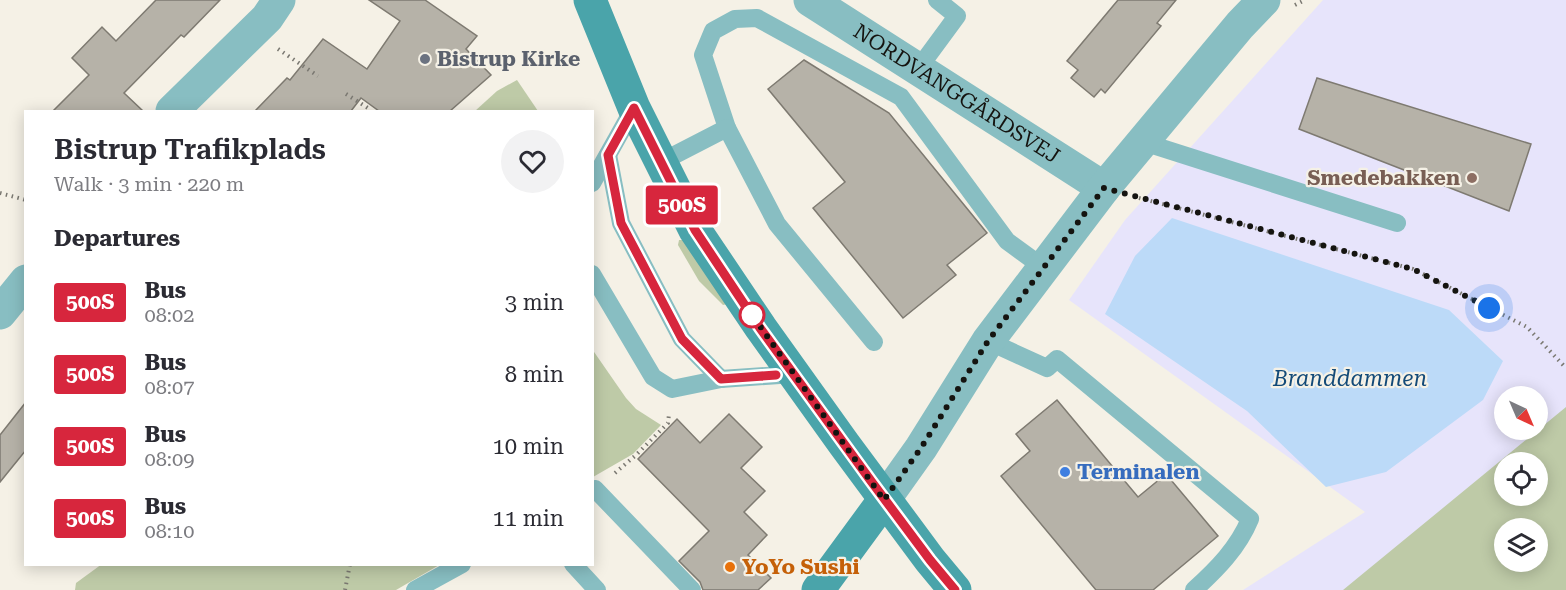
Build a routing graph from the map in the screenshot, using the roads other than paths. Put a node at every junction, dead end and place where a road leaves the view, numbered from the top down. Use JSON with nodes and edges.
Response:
{"nodes":[{"id":1,"x":279,"y":0,"type":"edge"},
{"id":2,"x":590,"y":0,"type":"edge"},
{"id":3,"x":810,"y":0,"type":"edge"},
{"id":4,"x":937,"y":0,"type":"edge"},
{"id":5,"x":1264,"y":0,"type":"edge"},
{"id":6,"x":918,"y":69,"type":"junction"},
{"id":7,"x":634,"y":108,"type":"junction"},
{"id":8,"x":173,"y":110,"type":"edge"},
{"id":9,"x":727,"y":128,"type":"junction"},
{"id":10,"x":1143,"y":142,"type":"junction"},
{"id":11,"x":608,"y":155,"type":"junction"},
{"id":12,"x":661,"y":162,"type":"junction"},
{"id":13,"x":594,"y":180,"type":"edge"},
{"id":14,"x":1104,"y":188,"type":"junction"},
{"id":15,"x":1397,"y":223,"type":"dead end"},
{"id":16,"x":1044,"y":268,"type":"junction"},
{"id":17,"x":594,"y":277,"type":"edge"},
{"id":18,"x":24,"y":284,"type":"edge"},
{"id":19,"x":0,"y":314,"type":"edge"},
{"id":20,"x":988,"y":341,"type":"junction"},
{"id":21,"x":874,"y":342,"type":"dead end"},
{"id":22,"x":794,"y":374,"type":"junction"},
{"id":23,"x":721,"y":379,"type":"junction"},
{"id":24,"x":594,"y":490,"type":"edge"},
{"id":25,"x":884,"y":500,"type":"junction"},
{"id":26,"x":458,"y":566,"type":"edge"},
{"id":27,"x":575,"y":566,"type":"edge"},
{"id":28,"x":415,"y":590,"type":"edge"},
{"id":29,"x":597,"y":590,"type":"edge"},
{"id":30,"x":692,"y":590,"type":"edge"},
{"id":31,"x":818,"y":590,"type":"edge"},
{"id":32,"x":955,"y":590,"type":"edge"},
{"id":33,"x":1194,"y":590,"type":"edge"}],
"edges":[{"from":1,"to":8,"type":"street"},
{"from":2,"to":7,"type":"main road"},
{"from":3,"to":6,"type":"street","name":"NORDVANGGÅRDSVEJ"},
{"from":4,"to":6,"type":"lane"},
{"from":5,"to":10,"type":"street"},
{"from":6,"to":14,"type":"street","name":"NORDVANGGÅRDSVEJ"},
{"from":7,"to":11,"type":"lane"},
{"from":7,"to":12,"type":"main road"},
{"from":9,"to":12,"type":"lane"},
{"from":9,"to":16,"type":"lane"},
{"from":9,"to":21,"type":"lane"},
{"from":10,"to":14,"type":"street"},
{"from":10,"to":15,"type":"lane"},
{"from":11,"to":13,"type":"lane"},
{"from":11,"to":23,"type":"lane"},
{"from":12,"to":22,"type":"main road"},
{"from":14,"to":16,"type":"street"},
{"from":16,"to":20,"type":"street"},
{"from":17,"to":23,"type":"lane"},
{"from":18,"to":19,"type":"street"},
{"from":20,"to":25,"type":"street"},
{"from":20,"to":33,"type":"lane"},
{"from":22,"to":23,"type":"lane"},
{"from":22,"to":25,"type":"main road"},
{"from":24,"to":30,"type":"lane"},
{"from":25,"to":31,"type":"main road"},
{"from":25,"to":32,"type":"main road"},
{"from":26,"to":28,"type":"lane"},
{"from":27,"to":29,"type":"lane"}]}
